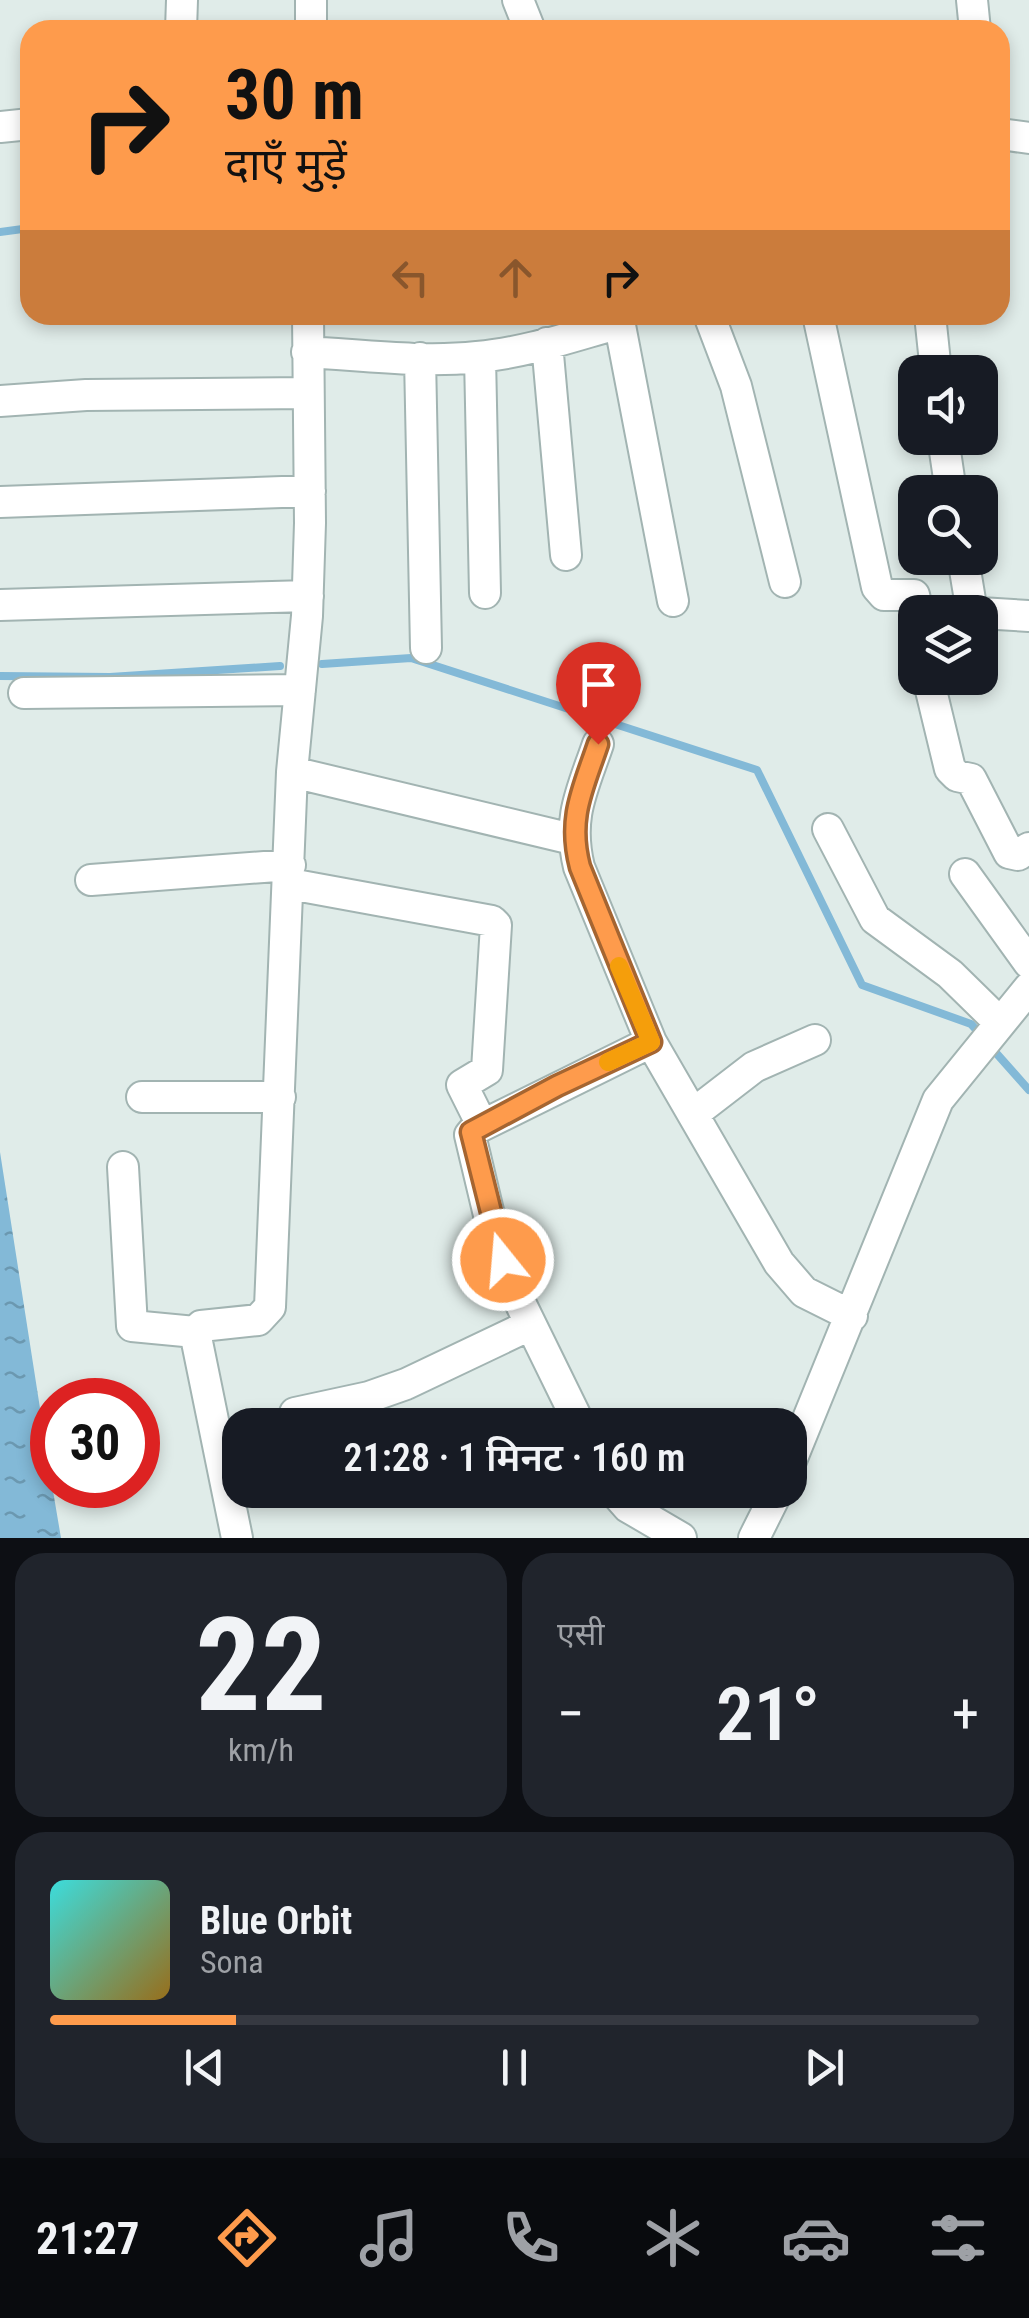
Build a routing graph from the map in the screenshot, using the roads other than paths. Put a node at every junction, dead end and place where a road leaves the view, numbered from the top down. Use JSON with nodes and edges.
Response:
{"nodes":[{"id":1,"x":308,"y":325,"type":"edge"},
{"id":2,"x":601,"y":325,"type":"edge"},
{"id":3,"x":620,"y":325,"type":"edge"},
{"id":4,"x":712,"y":325,"type":"edge"},
{"id":5,"x":820,"y":325,"type":"edge"},
{"id":6,"x":931,"y":325,"type":"edge"},
{"id":7,"x":546,"y":344,"type":"junction"},
{"id":8,"x":307,"y":352,"type":"junction"},
{"id":9,"x":934,"y":355,"type":"edge"},
{"id":10,"x":480,"y":357,"type":"junction"},
{"id":11,"x":420,"y":358,"type":"junction"},
{"id":12,"x":308,"y":394,"type":"junction"},
{"id":13,"x":0,"y":401,"type":"edge"},
{"id":14,"x":310,"y":491,"type":"junction"},
{"id":15,"x":0,"y":502,"type":"edge"},
{"id":16,"x":566,"y":555,"type":"dead end"},
{"id":17,"x":785,"y":582,"type":"dead end"},
{"id":18,"x":485,"y":593,"type":"dead end"},
{"id":19,"x":898,"y":595,"type":"edge"},
{"id":20,"x":308,"y":596,"type":"junction"},
{"id":21,"x":674,"y":601,"type":"dead end"},
{"id":22,"x":0,"y":604,"type":"edge"},
{"id":23,"x":998,"y":614,"type":"edge"},
{"id":24,"x":1029,"y":616,"type":"edge"},
{"id":25,"x":426,"y":648,"type":"dead end"},
{"id":26,"x":300,"y":690,"type":"junction"},
{"id":27,"x":24,"y":694,"type":"dead end"},
{"id":28,"x":932,"y":695,"type":"edge"},
{"id":29,"x":598,"y":744,"type":"dead end"},
{"id":30,"x":292,"y":772,"type":"junction"},
{"id":31,"x":828,"y":829,"type":"dead end"},
{"id":32,"x":572,"y":839,"type":"junction"},
{"id":33,"x":1029,"y":848,"type":"edge"},
{"id":34,"x":290,"y":874,"type":"junction"},
{"id":35,"x":965,"y":874,"type":"dead end"},
{"id":36,"x":91,"y":880,"type":"dead end"},
{"id":37,"x":1029,"y":963,"type":"edge"},
{"id":38,"x":1029,"y":988,"type":"edge"},
{"id":39,"x":996,"y":1029,"type":"junction"},
{"id":40,"x":815,"y":1040,"type":"dead end"},
{"id":41,"x":651,"y":1042,"type":"junction"},
{"id":42,"x":142,"y":1096,"type":"dead end"},
{"id":43,"x":280,"y":1097,"type":"junction"},
{"id":44,"x":693,"y":1114,"type":"junction"},
{"id":45,"x":482,"y":1125,"type":"junction"},
{"id":46,"x":123,"y":1167,"type":"dead end"},
{"id":47,"x":852,"y":1316,"type":"junction"},
{"id":48,"x":530,"y":1326,"type":"junction"},
{"id":49,"x":194,"y":1332,"type":"junction"},
{"id":50,"x":318,"y":1408,"type":"edge"},
{"id":51,"x":571,"y":1408,"type":"edge"},
{"id":52,"x":807,"y":1423,"type":"edge"},
{"id":53,"x":630,"y":1508,"type":"edge"},
{"id":54,"x":769,"y":1508,"type":"edge"},
{"id":55,"x":237,"y":1538,"type":"edge"},
{"id":56,"x":681,"y":1538,"type":"edge"},
{"id":57,"x":754,"y":1538,"type":"edge"}],
"edges":[{"from":1,"to":8,"type":"street"},
{"from":2,"to":7,"type":"street"},
{"from":3,"to":21,"type":"street"},
{"from":4,"to":17,"type":"street"},
{"from":5,"to":19,"type":"street"},
{"from":6,"to":9,"type":"street"},
{"from":7,"to":10,"type":"street"},
{"from":7,"to":16,"type":"street"},
{"from":8,"to":11,"type":"street"},
{"from":8,"to":12,"type":"street"},
{"from":10,"to":11,"type":"street"},
{"from":10,"to":18,"type":"street"},
{"from":11,"to":25,"type":"street"},
{"from":12,"to":13,"type":"street"},
{"from":12,"to":14,"type":"street"},
{"from":14,"to":15,"type":"street"},
{"from":14,"to":20,"type":"street"},
{"from":20,"to":22,"type":"street"},
{"from":20,"to":26,"type":"street"},
{"from":23,"to":24,"type":"street"},
{"from":26,"to":27,"type":"street"},
{"from":26,"to":30,"type":"street"},
{"from":28,"to":33,"type":"street"},
{"from":29,"to":32,"type":"street"},
{"from":30,"to":32,"type":"street"},
{"from":30,"to":34,"type":"street"},
{"from":31,"to":39,"type":"street"},
{"from":32,"to":41,"type":"street"},
{"from":34,"to":36,"type":"street"},
{"from":34,"to":43,"type":"street"},
{"from":34,"to":45,"type":"street"},
{"from":35,"to":37,"type":"street"},
{"from":38,"to":39,"type":"street"},
{"from":39,"to":47,"type":"street"},
{"from":40,"to":44,"type":"street"},
{"from":41,"to":44,"type":"street"},
{"from":41,"to":45,"type":"street"},
{"from":42,"to":43,"type":"street"},
{"from":43,"to":49,"type":"street"},
{"from":44,"to":47,"type":"street"},
{"from":45,"to":48,"type":"street"},
{"from":46,"to":49,"type":"street"},
{"from":47,"to":52,"type":"street"},
{"from":48,"to":50,"type":"street"},
{"from":48,"to":51,"type":"street"},
{"from":49,"to":55,"type":"street"},
{"from":53,"to":56,"type":"street"},
{"from":54,"to":57,"type":"street"}]}
